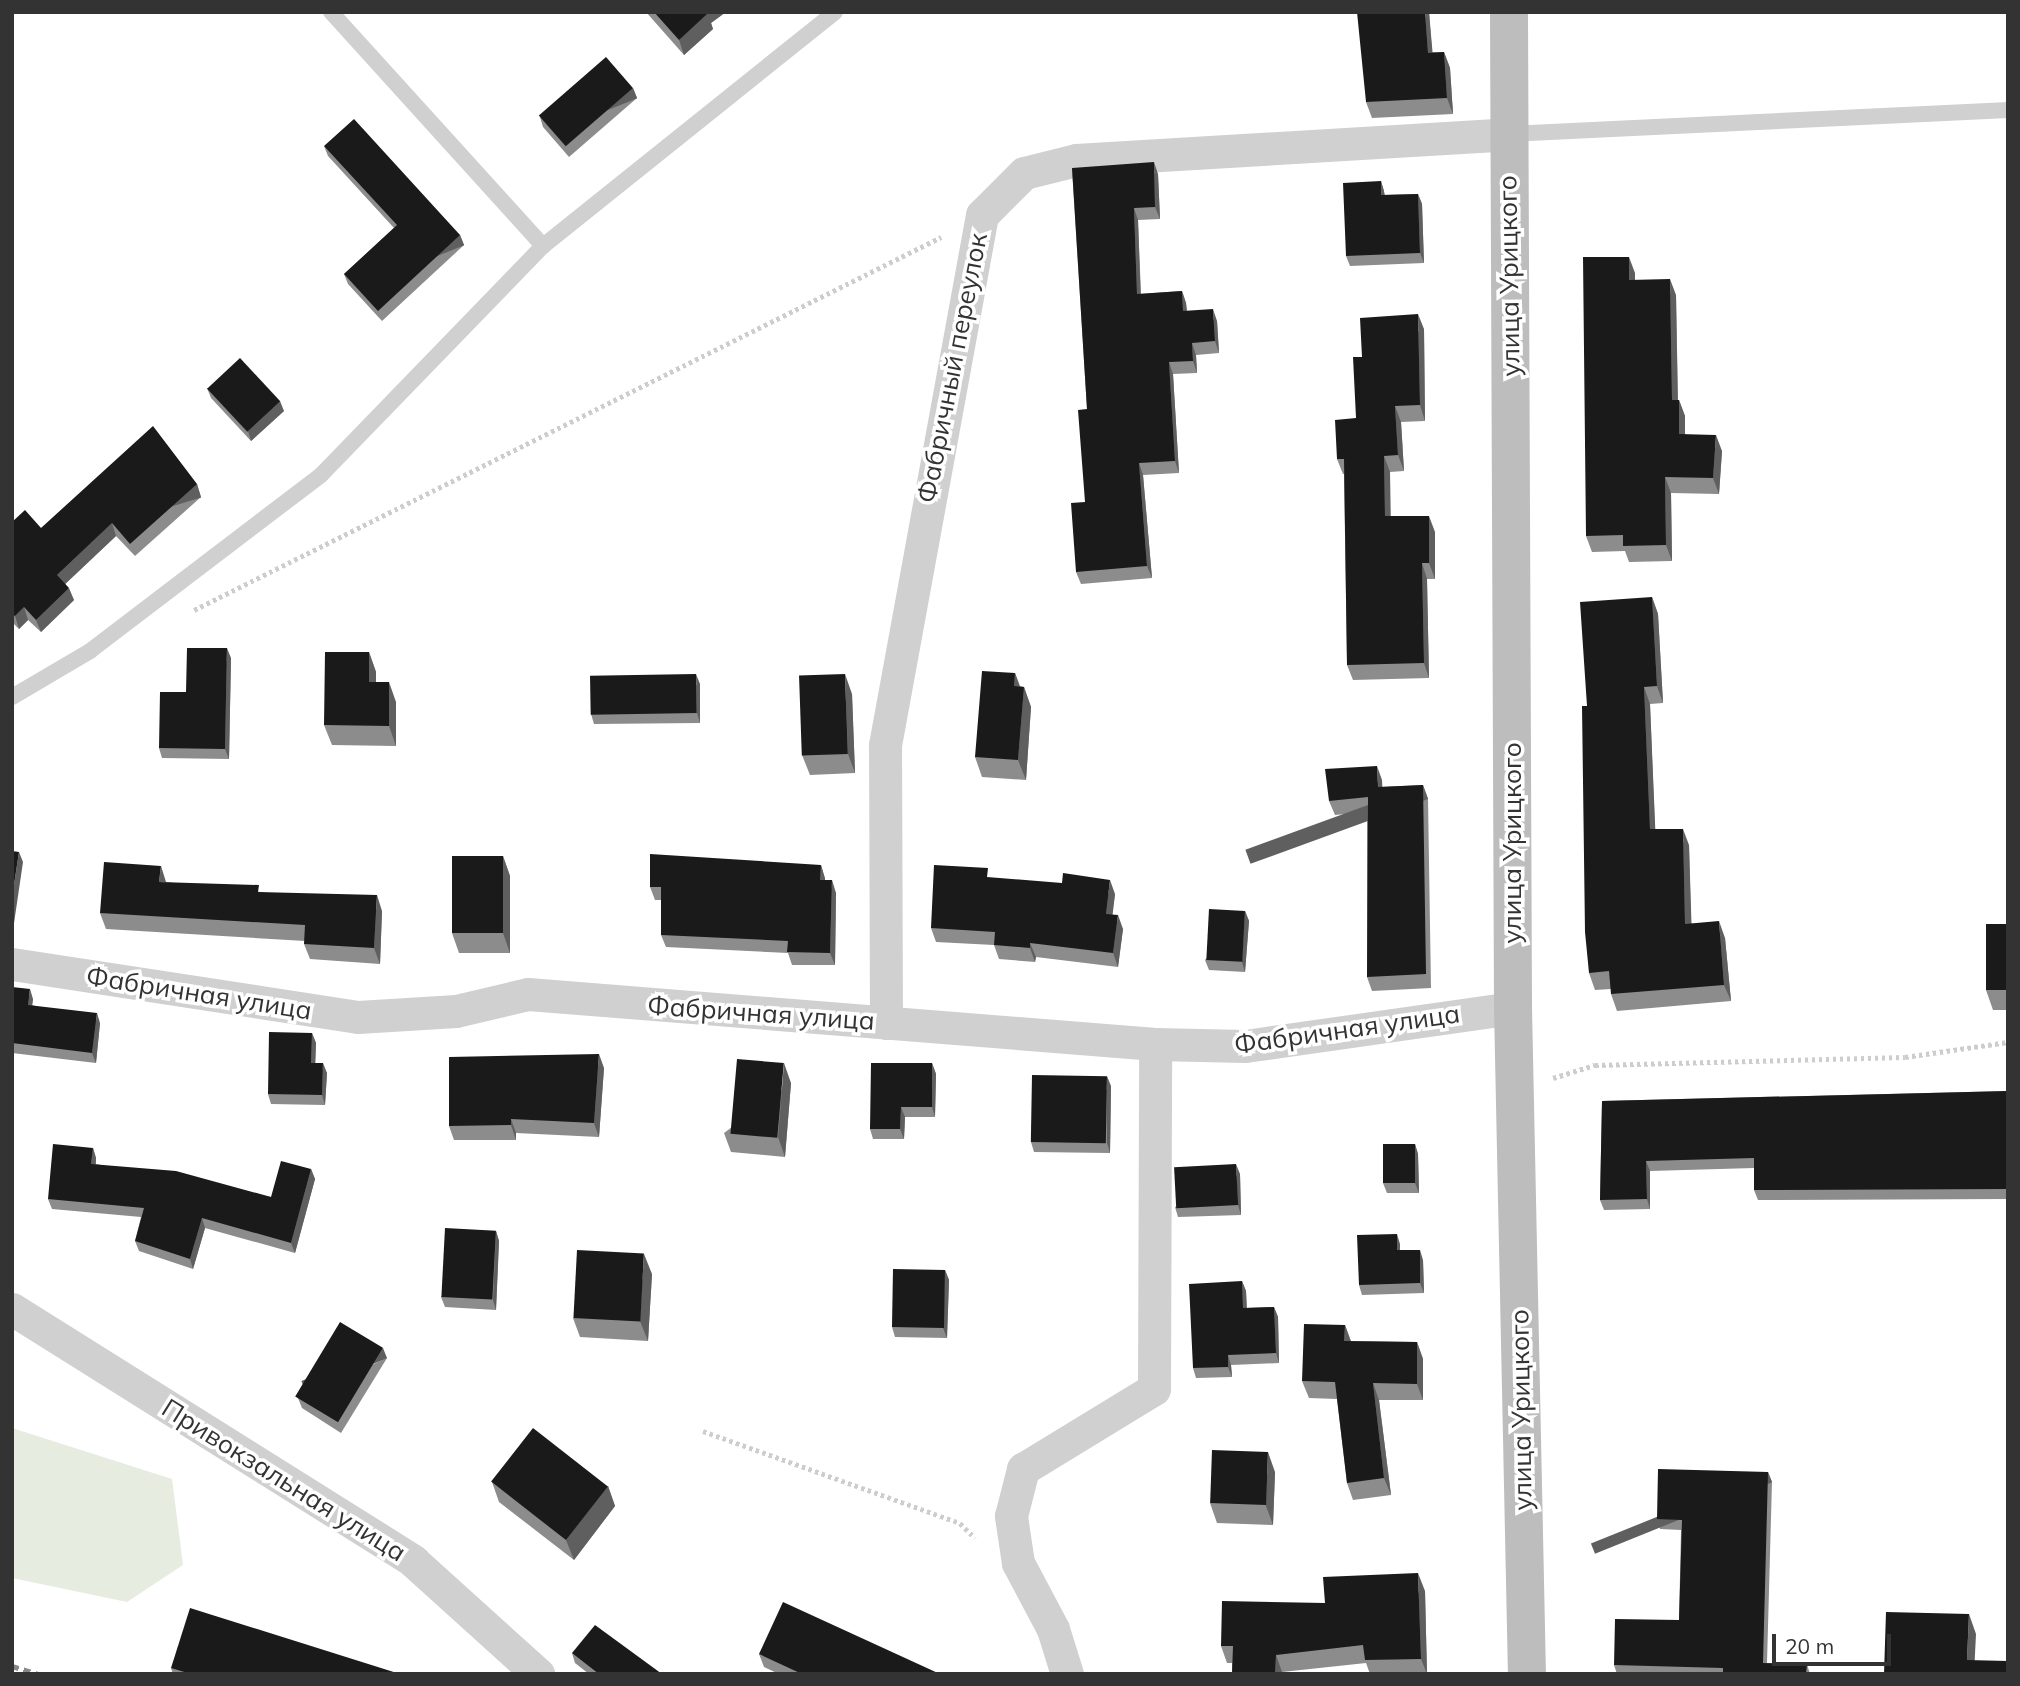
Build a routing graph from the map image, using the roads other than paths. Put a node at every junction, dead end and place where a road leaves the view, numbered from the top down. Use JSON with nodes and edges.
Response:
{"nodes":[{"id":1,"x":331,"y":12,"type":"edge"},
{"id":2,"x":835,"y":12,"type":"edge"},
{"id":3,"x":1508,"y":12,"type":"edge"},
{"id":4,"x":2008,"y":110,"type":"edge"},
{"id":5,"x":1508,"y":134,"type":"junction"},
{"id":6,"x":543,"y":246,"type":"junction"},
{"id":7,"x":12,"y":696,"type":"edge"},
{"id":8,"x":12,"y":964,"type":"edge"},
{"id":9,"x":1513,"y":1007,"type":"junction"},
{"id":10,"x":886,"y":1023,"type":"junction"},
{"id":11,"x":1155,"y":1044,"type":"junction"},
{"id":12,"x":16,"y":1315,"type":"edge"},
{"id":13,"x":538,"y":1674,"type":"edge"},
{"id":14,"x":1067,"y":1674,"type":"edge"},
{"id":15,"x":1527,"y":1674,"type":"edge"}],
"edges":[{"from":1,"to":6,"type":"lane"},
{"from":2,"to":6,"type":"lane"},
{"from":3,"to":5,"type":"main road","name":"улица Урицкого"},
{"from":4,"to":5,"type":"lane"},
{"from":5,"to":9,"type":"main road","name":"улица Урицкого"},
{"from":5,"to":10,"type":"street","name":"Фабричный переулок"},
{"from":6,"to":7,"type":"lane"},
{"from":8,"to":10,"type":"street","name":"Фабричная улица"},
{"from":9,"to":11,"type":"street","name":"Фабричная улица"},
{"from":9,"to":15,"type":"main road","name":"улица Урицкого"},
{"from":10,"to":11,"type":"street","name":"Фабричная улица"},
{"from":11,"to":14,"type":"street"},
{"from":12,"to":13,"type":"street","name":"Привокзальная улица"}]}
